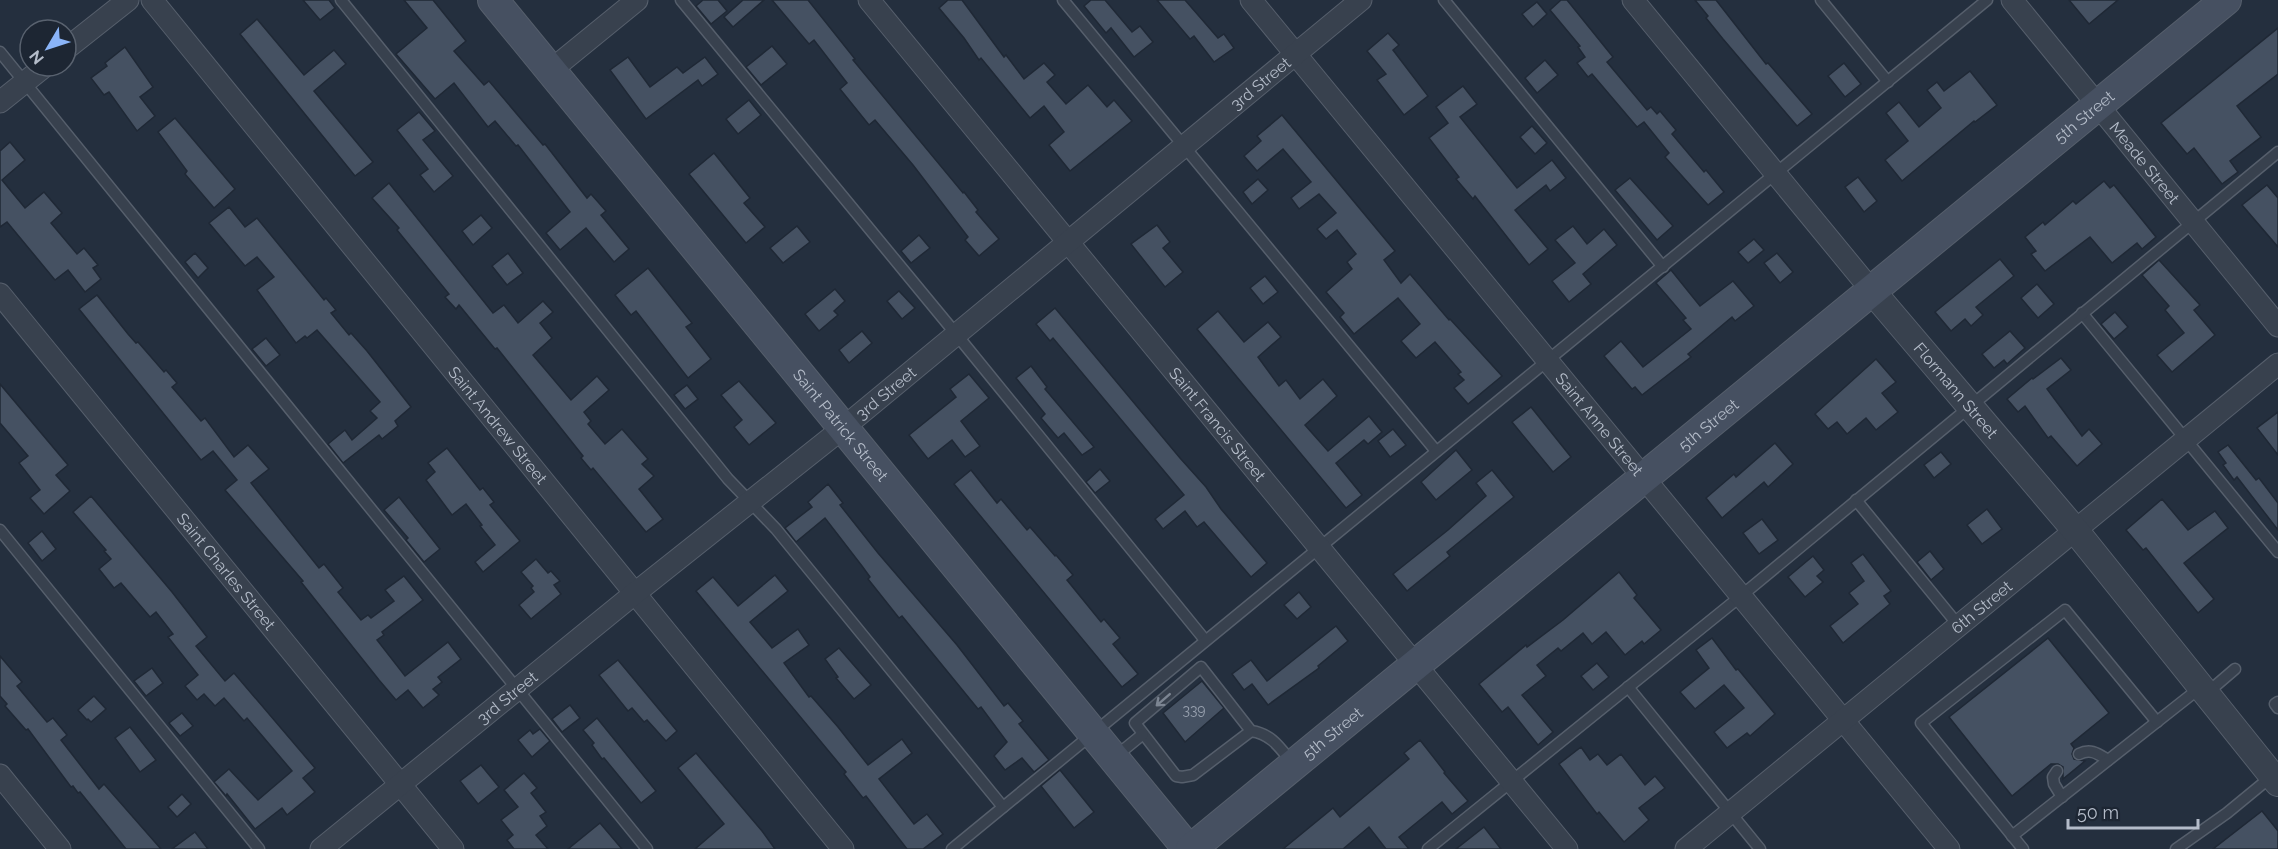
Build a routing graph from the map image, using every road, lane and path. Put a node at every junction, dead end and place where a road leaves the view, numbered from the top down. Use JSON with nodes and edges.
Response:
{"nodes":[{"id":1,"x":128,"y":0,"type":"edge"},
{"id":2,"x":152,"y":0,"type":"edge"},
{"id":3,"x":341,"y":0,"type":"edge"},
{"id":4,"x":493,"y":0,"type":"edge"},
{"id":5,"x":637,"y":0,"type":"edge"},
{"id":6,"x":681,"y":0,"type":"edge"},
{"id":7,"x":869,"y":0,"type":"edge"},
{"id":8,"x":1064,"y":0,"type":"edge"},
{"id":9,"x":1251,"y":0,"type":"edge"},
{"id":10,"x":1361,"y":0,"type":"edge"},
{"id":11,"x":1444,"y":0,"type":"edge"},
{"id":12,"x":1821,"y":0,"type":"edge"},
{"id":13,"x":1987,"y":0,"type":"edge"},
{"id":14,"x":2012,"y":0,"type":"edge"},
{"id":15,"x":2226,"y":0,"type":"edge"},
{"id":16,"x":1637,"y":1,"type":"edge"},
{"id":17,"x":78,"y":40,"type":"edge"},
{"id":18,"x":0,"y":52,"type":"edge"},
{"id":19,"x":1295,"y":54,"type":"junction"},
{"id":20,"x":550,"y":71,"type":"junction"},
{"id":21,"x":29,"y":78,"type":"edge"},
{"id":22,"x":24,"y":82,"type":"junction"},
{"id":23,"x":1888,"y":82,"type":"junction"},
{"id":24,"x":0,"y":102,"type":"edge"},
{"id":25,"x":2098,"y":105,"type":"junction"},
{"id":26,"x":1183,"y":147,"type":"junction"},
{"id":27,"x":2278,"y":152,"type":"edge"},
{"id":28,"x":1776,"y":174,"type":"junction"},
{"id":29,"x":2193,"y":222,"type":"junction"},
{"id":30,"x":1067,"y":242,"type":"junction"},
{"id":31,"x":1663,"y":267,"type":"junction"},
{"id":32,"x":1872,"y":291,"type":"junction"},
{"id":33,"x":0,"y":294,"type":"edge"},
{"id":34,"x":2082,"y":313,"type":"junction"},
{"id":35,"x":2278,"y":326,"type":"edge"},
{"id":36,"x":956,"y":334,"type":"junction"},
{"id":37,"x":1548,"y":362,"type":"junction"},
{"id":38,"x":2278,"y":364,"type":"edge"},
{"id":39,"x":1970,"y":406,"type":"junction"},
{"id":40,"x":843,"y":428,"type":"junction"},
{"id":41,"x":2186,"y":439,"type":"junction"},
{"id":42,"x":1436,"y":452,"type":"junction"},
{"id":43,"x":1644,"y":479,"type":"junction"},
{"id":44,"x":1857,"y":500,"type":"junction"},
{"id":45,"x":751,"y":501,"type":"junction"},
{"id":46,"x":0,"y":530,"type":"edge"},
{"id":47,"x":2075,"y":530,"type":"junction"},
{"id":48,"x":1318,"y":546,"type":"junction"},
{"id":49,"x":2278,"y":552,"type":"edge"},
{"id":50,"x":634,"y":594,"type":"junction"},
{"id":51,"x":1741,"y":596,"type":"junction"},
{"id":52,"x":1959,"y":626,"type":"junction"},
{"id":53,"x":1205,"y":640,"type":"junction"},
{"id":54,"x":1416,"y":664,"type":"junction"},
{"id":55,"x":2235,"y":669,"type":"dead end"},
{"id":56,"x":1628,"y":687,"type":"junction"},
{"id":57,"x":517,"y":690,"type":"junction"},
{"id":58,"x":2204,"y":690,"type":"junction"},
{"id":59,"x":2278,"y":702,"type":"edge"},
{"id":60,"x":2278,"y":708,"type":"edge"},
{"id":61,"x":1843,"y":720,"type":"junction"},
{"id":62,"x":2157,"y":722,"type":"junction"},
{"id":63,"x":1251,"y":731,"type":"junction"},
{"id":64,"x":1093,"y":733,"type":"junction"},
{"id":65,"x":1143,"y":734,"type":"junction"},
{"id":66,"x":2079,"y":754,"type":"dead end"},
{"id":67,"x":1113,"y":758,"type":"junction"},
{"id":68,"x":2108,"y":760,"type":"junction"},
{"id":69,"x":1293,"y":764,"type":"junction"},
{"id":70,"x":2057,"y":771,"type":"dead end"},
{"id":71,"x":0,"y":775,"type":"edge"},
{"id":72,"x":2275,"y":779,"type":"edge"},
{"id":73,"x":1512,"y":782,"type":"junction"},
{"id":74,"x":401,"y":784,"type":"junction"},
{"id":75,"x":2062,"y":797,"type":"junction"},
{"id":76,"x":1003,"y":807,"type":"junction"},
{"id":77,"x":1730,"y":813,"type":"junction"},
{"id":78,"x":2012,"y":836,"type":"junction"},
{"id":79,"x":60,"y":849,"type":"edge"},
{"id":80,"x":260,"y":849,"type":"edge"},
{"id":81,"x":321,"y":849,"type":"edge"},
{"id":82,"x":453,"y":849,"type":"edge"},
{"id":83,"x":647,"y":849,"type":"edge"},
{"id":84,"x":843,"y":849,"type":"edge"},
{"id":85,"x":951,"y":849,"type":"edge"},
{"id":86,"x":1190,"y":849,"type":"edge"},
{"id":87,"x":1428,"y":849,"type":"edge"},
{"id":88,"x":1567,"y":849,"type":"edge"},
{"id":89,"x":1686,"y":849,"type":"edge"},
{"id":90,"x":1760,"y":849,"type":"edge"},
{"id":91,"x":1949,"y":849,"type":"edge"},
{"id":92,"x":2023,"y":849,"type":"edge"},
{"id":93,"x":2176,"y":849,"type":"edge"}],
"edges":[{"from":1,"to":17,"type":"street"},
{"from":2,"to":50,"type":"street","name":"Saint Andrew Street"},
{"from":3,"to":45,"type":"lane"},
{"from":4,"to":20,"type":"main road","name":"Saint Patrick Street"},
{"from":5,"to":20,"type":"street"},
{"from":6,"to":36,"type":"lane"},
{"from":7,"to":30,"type":"street","name":"Saint Francis Street"},
{"from":8,"to":26,"type":"lane"},
{"from":9,"to":19,"type":"street","name":"Saint Anne Street"},
{"from":10,"to":19,"type":"street","name":"3rd Street"},
{"from":11,"to":31,"type":"lane"},
{"from":12,"to":23,"type":"lane"},
{"from":13,"to":23,"type":"lane"},
{"from":14,"to":25,"type":"street","name":"Meade Street"},
{"from":15,"to":25,"type":"main road","name":"5th Street"},
{"from":16,"to":28,"type":"street","name":"Flormann Street"},
{"from":18,"to":22,"type":"lane"},
{"from":19,"to":26,"type":"street","name":"3rd Street"},
{"from":19,"to":37,"type":"street","name":"Saint Anne Street"},
{"from":20,"to":40,"type":"main road","name":"Saint Patrick Street"},
{"from":21,"to":22,"type":"street"},
{"from":22,"to":24,"type":"street"},
{"from":22,"to":57,"type":"lane"},
{"from":23,"to":28,"type":"lane"},
{"from":25,"to":29,"type":"street","name":"Meade Street"},
{"from":25,"to":32,"type":"main road","name":"5th Street"},
{"from":26,"to":30,"type":"street","name":"3rd Street"},
{"from":26,"to":42,"type":"lane"},
{"from":27,"to":29,"type":"lane"},
{"from":28,"to":31,"type":"lane"},
{"from":28,"to":32,"type":"street","name":"Flormann Street"},
{"from":29,"to":34,"type":"lane"},
{"from":29,"to":35,"type":"street","name":"Meade Street"},
{"from":30,"to":36,"type":"street","name":"3rd Street"},
{"from":30,"to":48,"type":"street","name":"Saint Francis Street"},
{"from":31,"to":37,"type":"lane"},
{"from":32,"to":39,"type":"street","name":"Flormann Street"},
{"from":32,"to":43,"type":"main road","name":"5th Street"},
{"from":33,"to":74,"type":"street","name":"Saint Charles Street"},
{"from":34,"to":39,"type":"lane"},
{"from":34,"to":41,"type":"lane"},
{"from":36,"to":40,"type":"street","name":"3rd Street"},
{"from":36,"to":53,"type":"lane"},
{"from":37,"to":42,"type":"lane"},
{"from":37,"to":43,"type":"street","name":"Saint Anne Street"},
{"from":38,"to":41,"type":"street","name":"6th Street"},
{"from":39,"to":44,"type":"lane"},
{"from":39,"to":47,"type":"street","name":"Flormann Street"},
{"from":40,"to":45,"type":"street","name":"3rd Street"},
{"from":40,"to":64,"type":"main road","name":"Saint Patrick Street"},
{"from":41,"to":47,"type":"street","name":"6th Street"},
{"from":41,"to":49,"type":"lane"},
{"from":42,"to":48,"type":"lane"},
{"from":43,"to":51,"type":"street","name":"Saint Anne Street"},
{"from":43,"to":54,"type":"main road","name":"5th Street"},
{"from":44,"to":51,"type":"lane"},
{"from":44,"to":52,"type":"lane"},
{"from":45,"to":50,"type":"street","name":"3rd Street"},
{"from":45,"to":76,"type":"lane"},
{"from":46,"to":80,"type":"lane"},
{"from":47,"to":52,"type":"street","name":"6th Street"},
{"from":47,"to":58,"type":"street","name":"Flormann Street"},
{"from":48,"to":53,"type":"lane"},
{"from":48,"to":54,"type":"street","name":"Saint Francis Street"},
{"from":50,"to":57,"type":"street","name":"3rd Street"},
{"from":50,"to":84,"type":"street","name":"Saint Andrew Street"},
{"from":51,"to":56,"type":"lane"},
{"from":51,"to":61,"type":"street","name":"Saint Anne Street"},
{"from":52,"to":61,"type":"street","name":"6th Street"},
{"from":53,"to":64,"type":"lane"},
{"from":54,"to":69,"type":"main road","name":"5th Street"},
{"from":54,"to":73,"type":"street","name":"Saint Francis Street"},
{"from":55,"to":58,"type":"lane"},
{"from":56,"to":73,"type":"lane"},
{"from":56,"to":77,"type":"lane"},
{"from":57,"to":74,"type":"street","name":"3rd Street"},
{"from":57,"to":83,"type":"lane"},
{"from":58,"to":62,"type":"lane"},
{"from":58,"to":72,"type":"street","name":"Flormann Street"},
{"from":59,"to":60,"type":"lane"},
{"from":61,"to":77,"type":"street","name":"6th Street"},
{"from":61,"to":91,"type":"street","name":"Saint Anne Street"},
{"from":62,"to":68,"type":"lane"},
{"from":62,"to":78,"type":"lane"},
{"from":63,"to":65,"type":"lane"},
{"from":63,"to":65,"type":"lane","one_way":true},
{"from":63,"to":69,"type":"lane"},
{"from":64,"to":67,"type":"main road","name":"Saint Patrick Street"},
{"from":64,"to":76,"type":"lane"},
{"from":65,"to":67,"type":"lane"},
{"from":66,"to":68,"type":"lane"},
{"from":67,"to":86,"type":"main road","name":"Saint Patrick Street"},
{"from":68,"to":75,"type":"lane"},
{"from":69,"to":86,"type":"main road","name":"5th Street"},
{"from":70,"to":75,"type":"lane"},
{"from":71,"to":79,"type":"street"},
{"from":72,"to":93,"type":"lane"},
{"from":73,"to":87,"type":"lane"},
{"from":73,"to":88,"type":"street","name":"Saint Francis Street"},
{"from":74,"to":81,"type":"street","name":"3rd Street"},
{"from":74,"to":82,"type":"street","name":"Saint Charles Street"},
{"from":75,"to":78,"type":"lane"},
{"from":76,"to":85,"type":"lane"},
{"from":77,"to":89,"type":"street","name":"6th Street"},
{"from":77,"to":90,"type":"lane"},
{"from":78,"to":92,"type":"lane"}]}
